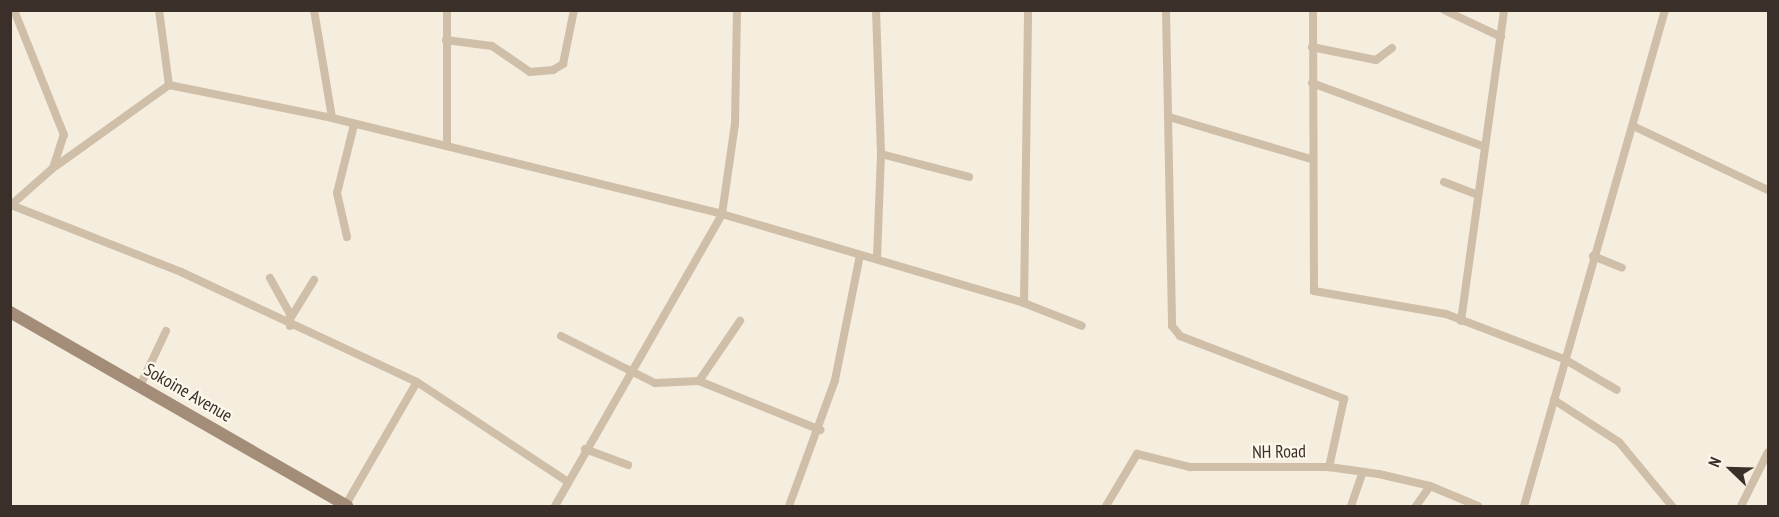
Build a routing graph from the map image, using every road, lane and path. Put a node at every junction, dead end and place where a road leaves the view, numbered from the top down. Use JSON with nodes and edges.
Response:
{"nodes":[{"id":1,"x":14,"y":10,"type":"edge"},
{"id":2,"x":159,"y":10,"type":"edge"},
{"id":3,"x":314,"y":10,"type":"edge"},
{"id":4,"x":447,"y":10,"type":"edge"},
{"id":5,"x":574,"y":10,"type":"edge"},
{"id":6,"x":736,"y":10,"type":"edge"},
{"id":7,"x":876,"y":10,"type":"edge"},
{"id":8,"x":1028,"y":10,"type":"edge"},
{"id":9,"x":1166,"y":10,"type":"edge"},
{"id":10,"x":1313,"y":10,"type":"edge"},
{"id":11,"x":1444,"y":10,"type":"edge"},
{"id":12,"x":1504,"y":10,"type":"edge"},
{"id":13,"x":1665,"y":10,"type":"edge"},
{"id":14,"x":10,"y":27,"type":"edge"},
{"id":15,"x":22,"y":30,"type":"junction"},
{"id":16,"x":1501,"y":37,"type":"junction"},
{"id":17,"x":446,"y":40,"type":"junction"},
{"id":18,"x":1312,"y":47,"type":"junction"},
{"id":19,"x":1392,"y":48,"type":"dead end"},
{"id":20,"x":1312,"y":83,"type":"junction"},
{"id":21,"x":169,"y":85,"type":"junction"},
{"id":22,"x":1169,"y":117,"type":"junction"},
{"id":23,"x":332,"y":118,"type":"junction"},
{"id":24,"x":354,"y":125,"type":"junction"},
{"id":25,"x":1633,"y":126,"type":"junction"},
{"id":26,"x":447,"y":146,"type":"junction"},
{"id":27,"x":1482,"y":146,"type":"junction"},
{"id":28,"x":881,"y":154,"type":"junction"},
{"id":29,"x":1311,"y":159,"type":"junction"},
{"id":30,"x":53,"y":168,"type":"junction"},
{"id":31,"x":969,"y":177,"type":"dead end"},
{"id":32,"x":1444,"y":182,"type":"dead end"},
{"id":33,"x":1768,"y":190,"type":"edge"},
{"id":34,"x":1475,"y":194,"type":"junction"},
{"id":35,"x":11,"y":205,"type":"edge"},
{"id":36,"x":722,"y":214,"type":"junction"},
{"id":37,"x":347,"y":237,"type":"dead end"},
{"id":38,"x":860,"y":255,"type":"junction"},
{"id":39,"x":1593,"y":256,"type":"junction"},
{"id":40,"x":877,"y":259,"type":"junction"},
{"id":41,"x":1622,"y":268,"type":"dead end"},
{"id":42,"x":270,"y":278,"type":"dead end"},
{"id":43,"x":314,"y":280,"type":"dead end"},
{"id":44,"x":1024,"y":303,"type":"junction"},
{"id":45,"x":10,"y":312,"type":"edge"},
{"id":46,"x":740,"y":321,"type":"dead end"},
{"id":47,"x":1461,"y":321,"type":"junction"},
{"id":48,"x":290,"y":322,"type":"junction"},
{"id":49,"x":1082,"y":326,"type":"dead end"},
{"id":50,"x":166,"y":331,"type":"dead end"},
{"id":51,"x":561,"y":336,"type":"dead end"},
{"id":52,"x":1564,"y":359,"type":"junction"},
{"id":53,"x":632,"y":371,"type":"junction"},
{"id":54,"x":699,"y":381,"type":"junction"},
{"id":55,"x":417,"y":382,"type":"junction"},
{"id":56,"x":140,"y":386,"type":"junction"},
{"id":57,"x":1617,"y":390,"type":"dead end"},
{"id":58,"x":1554,"y":400,"type":"junction"},
{"id":59,"x":820,"y":430,"type":"junction"},
{"id":60,"x":585,"y":449,"type":"junction"},
{"id":61,"x":1768,"y":452,"type":"edge"},
{"id":62,"x":628,"y":465,"type":"dead end"},
{"id":63,"x":1329,"y":467,"type":"junction"},
{"id":64,"x":1363,"y":472,"type":"junction"},
{"id":65,"x":568,"y":482,"type":"junction"},
{"id":66,"x":1430,"y":486,"type":"junction"},
{"id":67,"x":346,"y":506,"type":"edge"},
{"id":68,"x":555,"y":507,"type":"edge"},
{"id":69,"x":789,"y":507,"type":"edge"},
{"id":70,"x":1106,"y":507,"type":"edge"},
{"id":71,"x":1351,"y":507,"type":"edge"},
{"id":72,"x":1416,"y":507,"type":"edge"},
{"id":73,"x":1478,"y":507,"type":"edge"},
{"id":74,"x":1524,"y":507,"type":"edge"},
{"id":75,"x":1672,"y":507,"type":"edge"},
{"id":76,"x":1741,"y":507,"type":"edge"}],
"edges":[{"from":1,"to":15,"type":"street"},
{"from":2,"to":21,"type":"street"},
{"from":3,"to":23,"type":"street"},
{"from":4,"to":17,"type":"street"},
{"from":5,"to":17,"type":"street"},
{"from":6,"to":36,"type":"street"},
{"from":7,"to":28,"type":"street"},
{"from":8,"to":44,"type":"street"},
{"from":9,"to":22,"type":"street"},
{"from":10,"to":18,"type":"street"},
{"from":11,"to":16,"type":"street"},
{"from":12,"to":16,"type":"street"},
{"from":13,"to":25,"type":"street"},
{"from":14,"to":15,"type":"street"},
{"from":15,"to":30,"type":"street"},
{"from":16,"to":27,"type":"street"},
{"from":17,"to":26,"type":"street"},
{"from":18,"to":19,"type":"street"},
{"from":18,"to":20,"type":"street"},
{"from":20,"to":27,"type":"street"},
{"from":20,"to":29,"type":"street"},
{"from":21,"to":23,"type":"street"},
{"from":21,"to":30,"type":"street"},
{"from":22,"to":29,"type":"street"},
{"from":22,"to":63,"type":"street"},
{"from":23,"to":24,"type":"street"},
{"from":24,"to":26,"type":"street"},
{"from":24,"to":37,"type":"street"},
{"from":25,"to":33,"type":"street"},
{"from":25,"to":39,"type":"street"},
{"from":26,"to":36,"type":"street"},
{"from":27,"to":34,"type":"street"},
{"from":28,"to":31,"type":"street"},
{"from":28,"to":40,"type":"street"},
{"from":29,"to":47,"type":"street"},
{"from":30,"to":35,"type":"street"},
{"from":32,"to":34,"type":"street"},
{"from":34,"to":47,"type":"street"},
{"from":35,"to":48,"type":"street"},
{"from":36,"to":38,"type":"street"},
{"from":36,"to":53,"type":"street"},
{"from":38,"to":40,"type":"street"},
{"from":38,"to":59,"type":"street"},
{"from":39,"to":41,"type":"street"},
{"from":39,"to":52,"type":"street"},
{"from":40,"to":44,"type":"street"},
{"from":42,"to":48,"type":"street"},
{"from":43,"to":48,"type":"street"},
{"from":44,"to":49,"type":"street"},
{"from":45,"to":56,"type":"street","name":"Sokoine Avenue"},
{"from":46,"to":54,"type":"street"},
{"from":47,"to":52,"type":"street"},
{"from":48,"to":55,"type":"street"},
{"from":50,"to":56,"type":"street"},
{"from":51,"to":53,"type":"street"},
{"from":52,"to":57,"type":"street"},
{"from":52,"to":58,"type":"street"},
{"from":53,"to":54,"type":"street"},
{"from":53,"to":60,"type":"street"},
{"from":54,"to":59,"type":"street"},
{"from":55,"to":65,"type":"street"},
{"from":55,"to":67,"type":"street"},
{"from":56,"to":67,"type":"street","name":"Sokoine Avenue"},
{"from":58,"to":74,"type":"street"},
{"from":58,"to":75,"type":"street"},
{"from":59,"to":69,"type":"street"},
{"from":60,"to":62,"type":"street"},
{"from":60,"to":65,"type":"street"},
{"from":61,"to":76,"type":"street"},
{"from":63,"to":64,"type":"street","name":"NH Road"},
{"from":63,"to":70,"type":"street","name":"NH Road"},
{"from":64,"to":66,"type":"street","name":"NH Road"},
{"from":64,"to":71,"type":"street"},
{"from":65,"to":68,"type":"street"},
{"from":66,"to":72,"type":"street"},
{"from":66,"to":73,"type":"street","name":"NH Road"}]}
